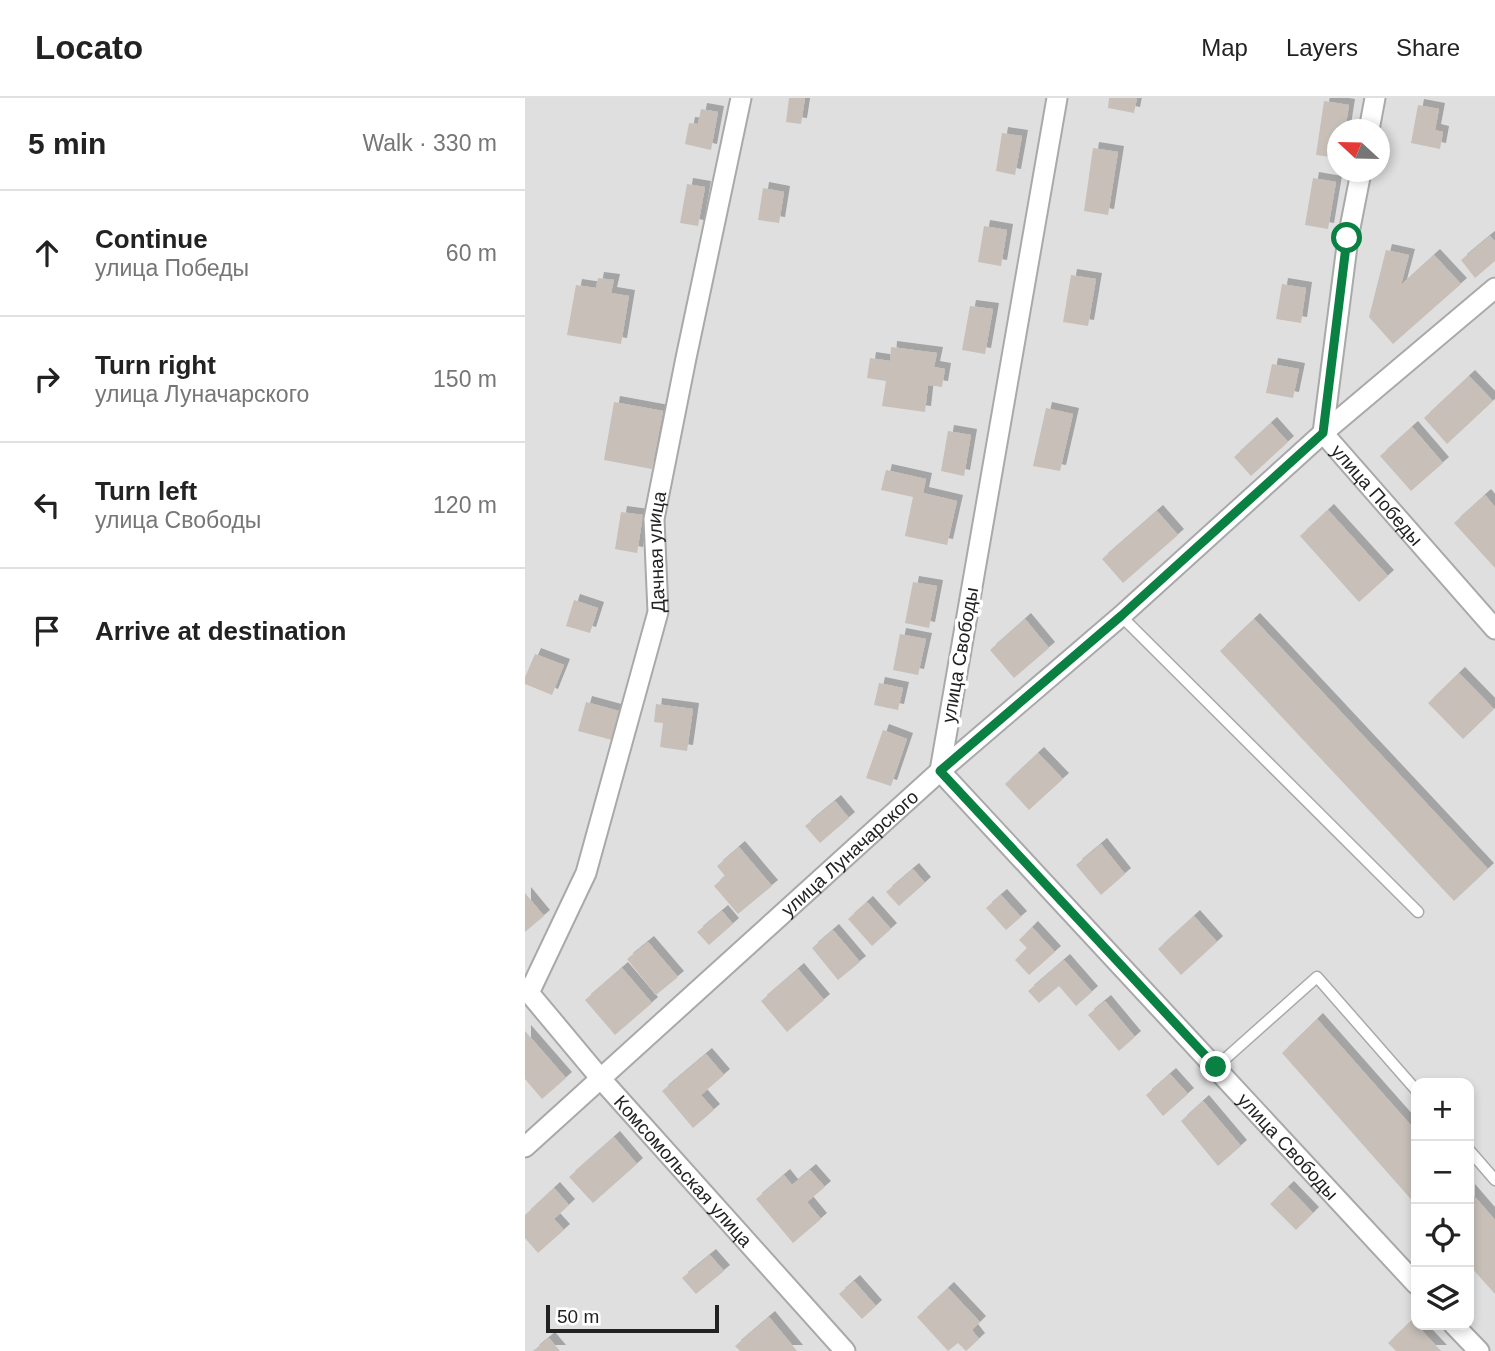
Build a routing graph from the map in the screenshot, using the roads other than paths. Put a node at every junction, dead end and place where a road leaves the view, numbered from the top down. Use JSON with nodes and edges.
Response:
{"nodes":[{"id":1,"x":741,"y":98,"type":"edge"},
{"id":2,"x":1057,"y":98,"type":"edge"},
{"id":3,"x":1375,"y":98,"type":"edge"},
{"id":4,"x":1371,"y":119,"type":"edge"},
{"id":5,"x":1359,"y":182,"type":"edge"},
{"id":6,"x":1495,"y":288,"type":"edge"},
{"id":7,"x":1323,"y":433,"type":"junction"},
{"id":8,"x":1121,"y":616,"type":"junction"},
{"id":9,"x":1495,"y":629,"type":"edge"},
{"id":10,"x":940,"y":771,"type":"junction"},
{"id":11,"x":1418,"y":912,"type":"dead end"},
{"id":12,"x":527,"y":990,"type":"edge"},
{"id":13,"x":1216,"y":1067,"type":"junction"},
{"id":14,"x":601,"y":1079,"type":"junction"},
{"id":15,"x":1411,"y":1084,"type":"edge"},
{"id":16,"x":525,"y":1147,"type":"edge"},
{"id":17,"x":1474,"y":1156,"type":"edge"},
{"id":18,"x":1495,"y":1180,"type":"edge"},
{"id":19,"x":1411,"y":1279,"type":"edge"},
{"id":20,"x":1459,"y":1330,"type":"edge"},
{"id":21,"x":845,"y":1351,"type":"edge"},
{"id":22,"x":1479,"y":1351,"type":"edge"}],
"edges":[{"from":1,"to":12,"type":"street","name":"Дачная улица"},
{"from":2,"to":10,"type":"street","name":"улица Свободы"},
{"from":3,"to":4,"type":"street"},
{"from":5,"to":7,"type":"street","name":"улица Победы"},
{"from":6,"to":7,"type":"street","name":"улица Луначарского"},
{"from":7,"to":8,"type":"street","name":"улица Луначарского"},
{"from":7,"to":9,"type":"street","name":"улица Победы"},
{"from":8,"to":10,"type":"street","name":"улица Луначарского"},
{"from":8,"to":11,"type":"lane"},
{"from":10,"to":13,"type":"street","name":"улица Свободы"},
{"from":10,"to":14,"type":"street","name":"улица Луначарского"},
{"from":12,"to":14,"type":"street","name":"Комсомольская улица"},
{"from":13,"to":15,"type":"lane"},
{"from":13,"to":19,"type":"street","name":"улица Свободы"},
{"from":14,"to":16,"type":"street","name":"улица Луначарского"},
{"from":14,"to":21,"type":"street","name":"Комсомольская улица"},
{"from":17,"to":18,"type":"lane"},
{"from":20,"to":22,"type":"street"}]}
